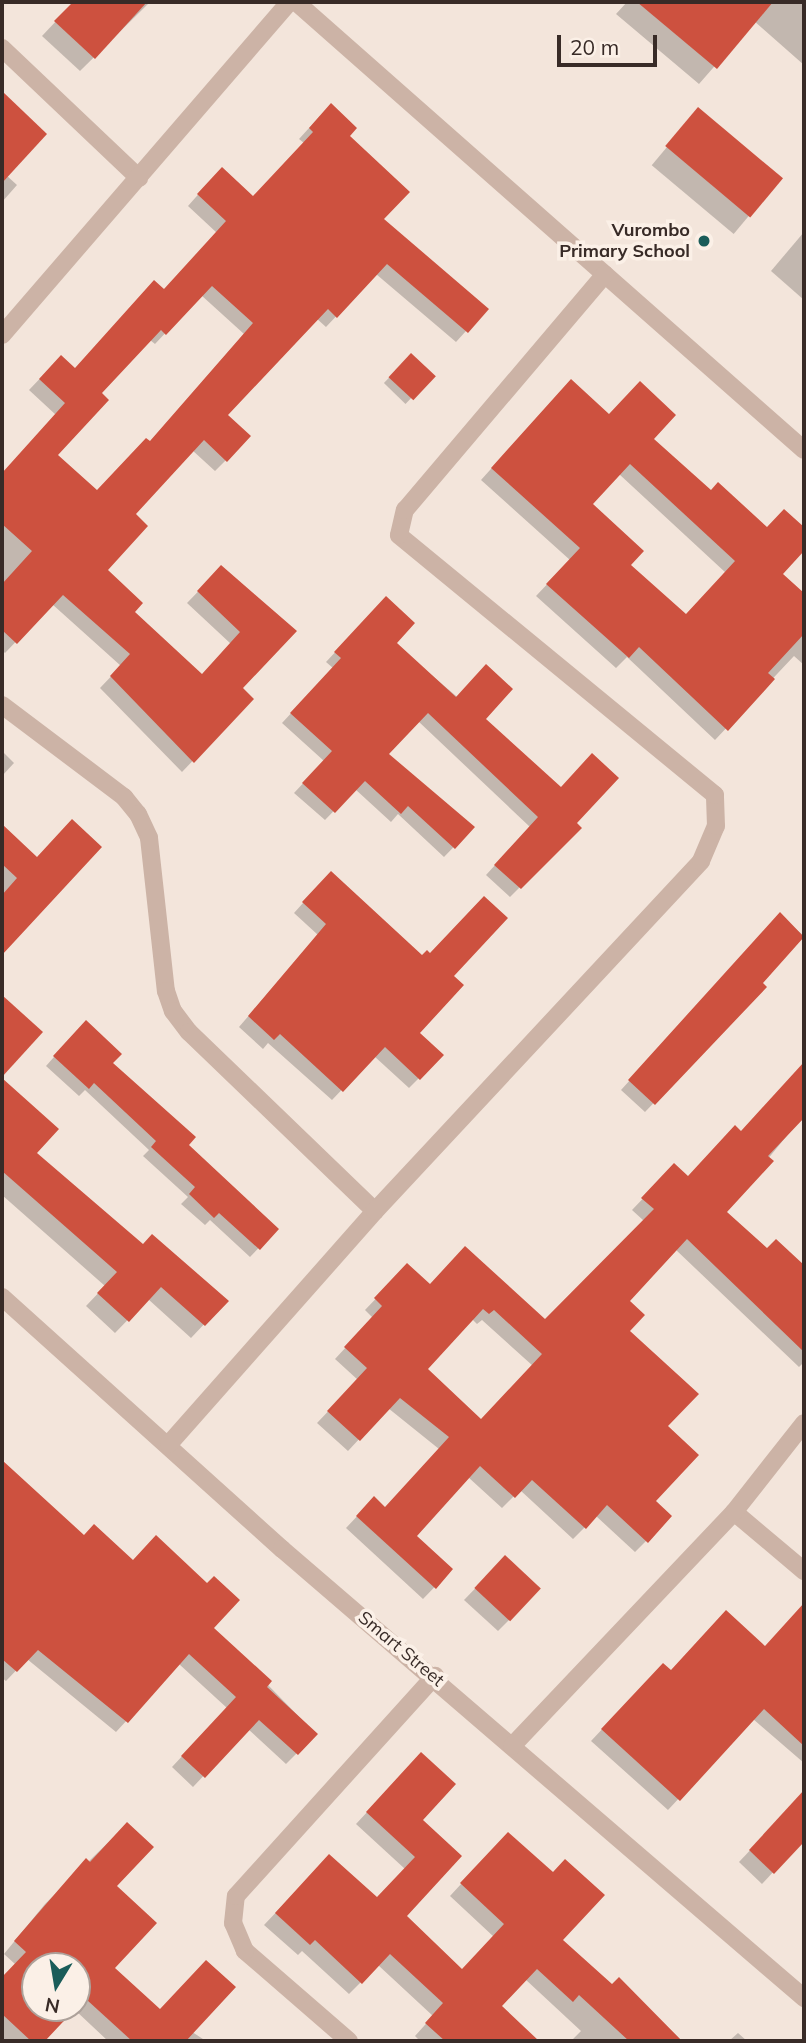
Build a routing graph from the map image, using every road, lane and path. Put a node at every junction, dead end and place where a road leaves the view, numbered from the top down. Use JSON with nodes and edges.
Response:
{"nodes":[{"id":1,"x":289,"y":2,"type":"edge"},
{"id":2,"x":296,"y":2,"type":"edge"},
{"id":3,"x":2,"y":48,"type":"edge"},
{"id":4,"x":139,"y":178,"type":"junction"},
{"id":5,"x":605,"y":274,"type":"junction"},
{"id":6,"x":2,"y":335,"type":"edge"},
{"id":7,"x":804,"y":450,"type":"edge"},
{"id":8,"x":2,"y":705,"type":"edge"},
{"id":9,"x":375,"y":1211,"type":"junction"},
{"id":10,"x":2,"y":1297,"type":"edge"},
{"id":11,"x":804,"y":1423,"type":"edge"},
{"id":12,"x":169,"y":1444,"type":"junction"},
{"id":13,"x":734,"y":1512,"type":"junction"},
{"id":14,"x":804,"y":1571,"type":"edge"},
{"id":15,"x":435,"y":1676,"type":"junction"},
{"id":16,"x":512,"y":1746,"type":"junction"},
{"id":17,"x":804,"y":1998,"type":"edge"},
{"id":18,"x":349,"y":2041,"type":"edge"}],
"edges":[{"from":1,"to":4,"type":"street"},
{"from":2,"to":5,"type":"street"},
{"from":3,"to":4,"type":"street"},
{"from":4,"to":6,"type":"street"},
{"from":5,"to":7,"type":"street"},
{"from":5,"to":9,"type":"street"},
{"from":8,"to":9,"type":"street"},
{"from":9,"to":12,"type":"street"},
{"from":10,"to":12,"type":"street","name":"Smart Street"},
{"from":11,"to":13,"type":"street"},
{"from":12,"to":15,"type":"street","name":"Smart Street"},
{"from":13,"to":14,"type":"street"},
{"from":13,"to":16,"type":"street"},
{"from":15,"to":16,"type":"street","name":"Smart Street"},
{"from":15,"to":18,"type":"street"},
{"from":16,"to":17,"type":"street","name":"Smart Street"}]}
